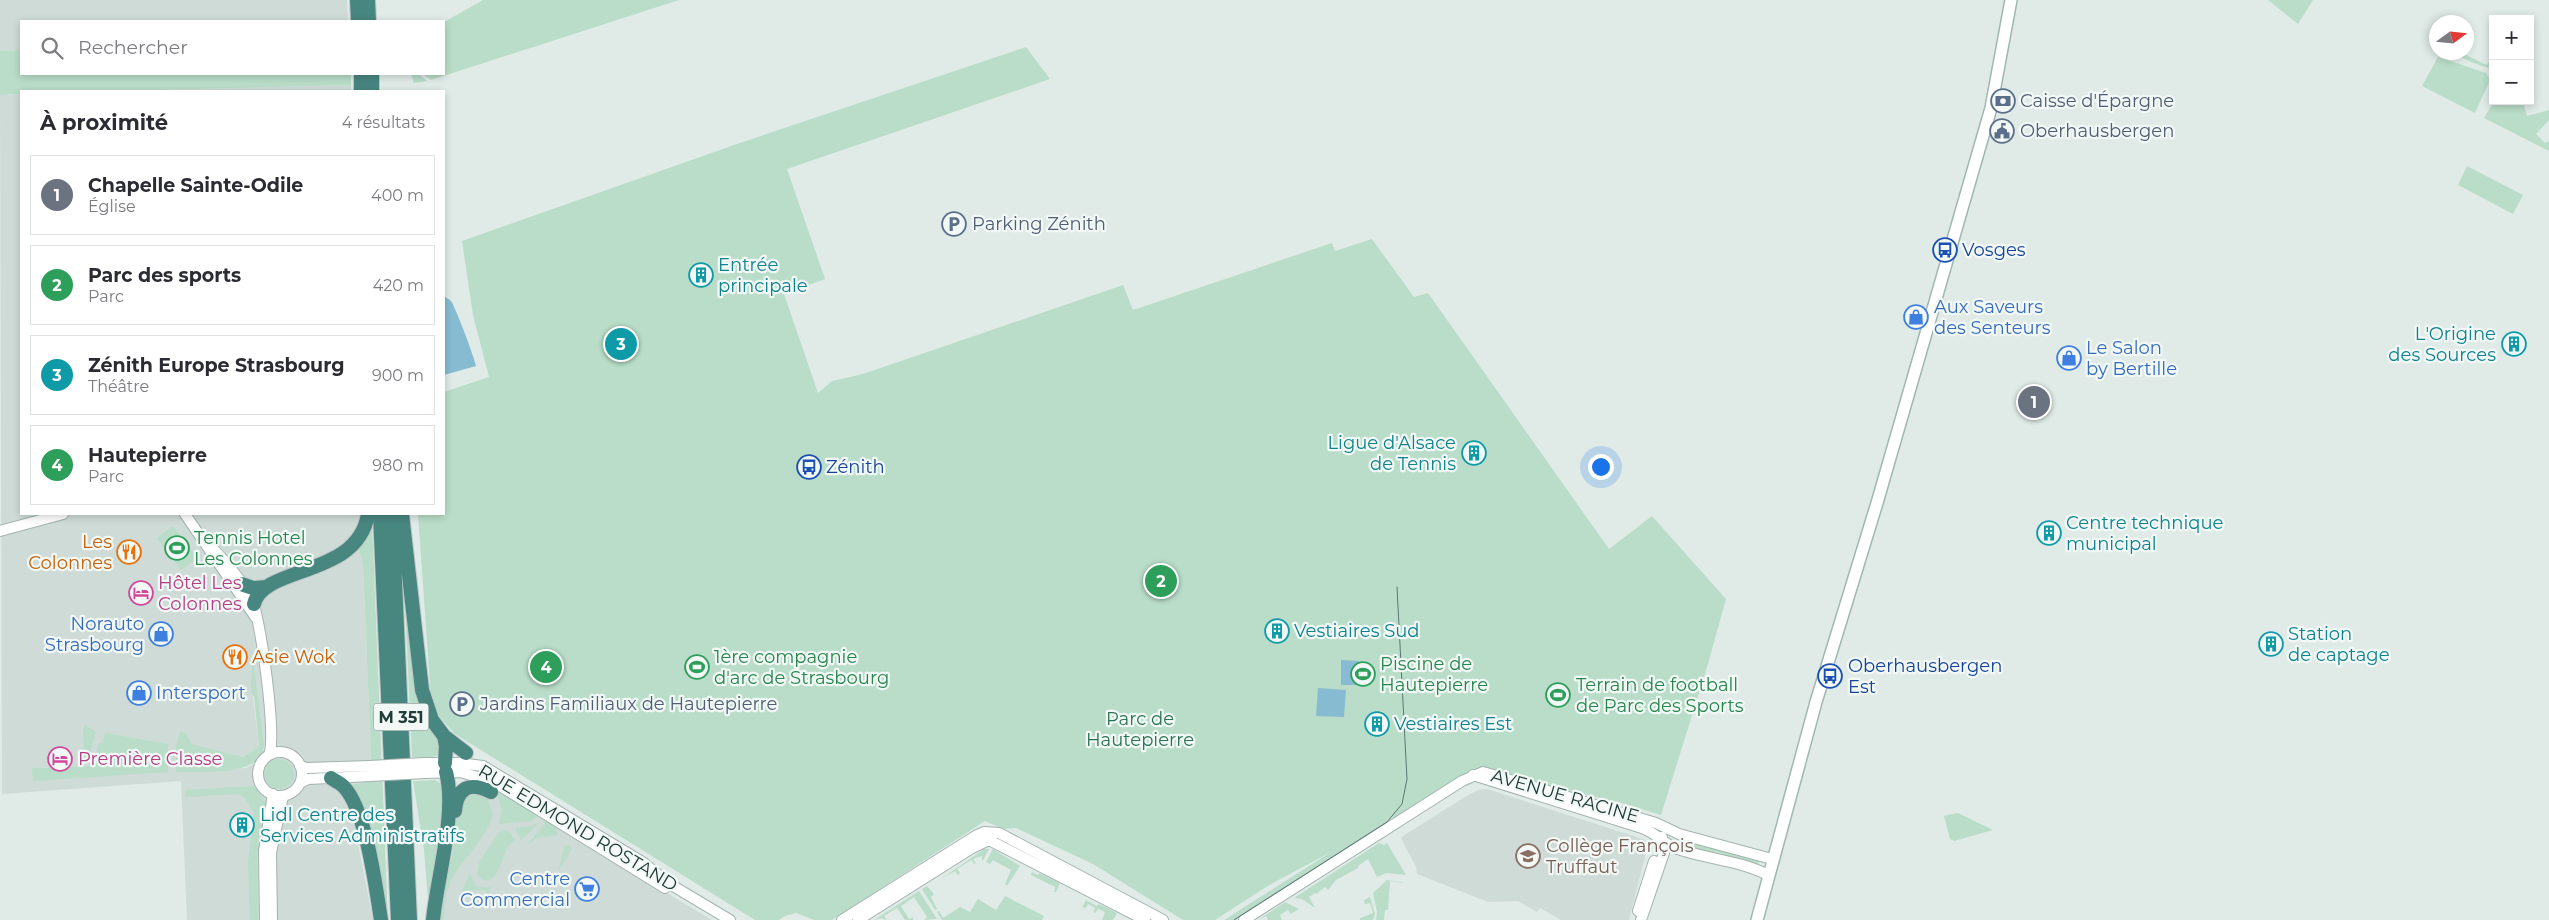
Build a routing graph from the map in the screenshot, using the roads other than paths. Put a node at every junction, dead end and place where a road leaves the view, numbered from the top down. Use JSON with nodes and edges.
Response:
{"nodes":[{"id":1,"x":358,"y":0,"type":"edge"},
{"id":2,"x":368,"y":0,"type":"edge"},
{"id":3,"x":2011,"y":0,"type":"edge"},
{"id":4,"x":358,"y":20,"type":"edge"},
{"id":5,"x":369,"y":20,"type":"edge"},
{"id":6,"x":361,"y":75,"type":"edge"},
{"id":7,"x":372,"y":75,"type":"edge"},
{"id":8,"x":361,"y":90,"type":"edge"},
{"id":9,"x":372,"y":90,"type":"edge"},
{"id":10,"x":59,"y":515,"type":"edge"},
{"id":11,"x":187,"y":515,"type":"edge"},
{"id":12,"x":368,"y":515,"type":"edge"},
{"id":13,"x":380,"y":515,"type":"edge"},
{"id":14,"x":392,"y":515,"type":"edge"},
{"id":15,"x":402,"y":515,"type":"edge"},
{"id":16,"x":0,"y":531,"type":"edge"},
{"id":17,"x":203,"y":539,"type":"junction"},
{"id":18,"x":241,"y":584,"type":"junction"},
{"id":19,"x":267,"y":587,"type":"junction"},
{"id":20,"x":254,"y":604,"type":"junction"},
{"id":21,"x":256,"y":619,"type":"junction"},
{"id":22,"x":270,"y":725,"type":"junction"},
{"id":23,"x":444,"y":736,"type":"junction"},
{"id":24,"x":284,"y":753,"type":"junction"},
{"id":25,"x":466,"y":753,"type":"joint"},
{"id":26,"x":269,"y":756,"type":"junction"},
{"id":27,"x":300,"y":766,"type":"junction"},
{"id":28,"x":483,"y":766,"type":"junction"},
{"id":29,"x":370,"y":771,"type":"junction"},
{"id":30,"x":450,"y":772,"type":"junction"},
{"id":31,"x":1473,"y":775,"type":"junction"},
{"id":32,"x":331,"y":778,"type":"junction"},
{"id":33,"x":300,"y":783,"type":"junction"},
{"id":34,"x":491,"y":792,"type":"dead end"},
{"id":35,"x":278,"y":795,"type":"junction"},
{"id":36,"x":1662,"y":826,"type":"junction"},
{"id":37,"x":1662,"y":839,"type":"junction"},
{"id":38,"x":1772,"y":859,"type":"junction"},
{"id":39,"x":440,"y":875,"type":"junction"},
{"id":40,"x":1768,"y":875,"type":"junction"},
{"id":41,"x":264,"y":920,"type":"edge"},
{"id":42,"x":272,"y":920,"type":"edge"},
{"id":43,"x":381,"y":920,"type":"edge"},
{"id":44,"x":398,"y":920,"type":"edge"},
{"id":45,"x":410,"y":920,"type":"edge"},
{"id":46,"x":434,"y":920,"type":"edge"},
{"id":47,"x":718,"y":920,"type":"edge"},
{"id":48,"x":730,"y":920,"type":"edge"},
{"id":49,"x":842,"y":920,"type":"edge"},
{"id":50,"x":858,"y":920,"type":"edge"},
{"id":51,"x":1145,"y":920,"type":"edge"},
{"id":52,"x":1163,"y":920,"type":"edge"},
{"id":53,"x":1244,"y":920,"type":"edge"},
{"id":54,"x":1636,"y":920,"type":"edge"},
{"id":55,"x":1641,"y":920,"type":"edge"},
{"id":56,"x":1757,"y":920,"type":"edge"}],
"edges":[{"from":1,"to":4,"type":"highway"},
{"from":2,"to":5,"type":"highway"},
{"from":3,"to":38,"type":"main road"},
{"from":6,"to":8,"type":"highway"},
{"from":7,"to":9,"type":"highway"},
{"from":10,"to":16,"type":"street"},
{"from":11,"to":17,"type":"street"},
{"from":12,"to":19,"type":"highway"},
{"from":13,"to":44,"type":"highway","number":"M 351"},
{"from":14,"to":45,"type":"highway","number":"M 351"},
{"from":15,"to":23,"type":"highway"},
{"from":17,"to":18,"type":"street"},
{"from":17,"to":21,"type":"street"},
{"from":18,"to":19,"type":"highway"},
{"from":18,"to":20,"type":"street"},
{"from":19,"to":20,"type":"highway"},
{"from":20,"to":21,"type":"street"},
{"from":21,"to":22,"type":"street"},
{"from":22,"to":24,"type":"street"},
{"from":22,"to":26,"type":"street"},
{"from":23,"to":25,"type":"highway"},
{"from":23,"to":30,"type":"highway"},
{"from":24,"to":26,"type":"street"},
{"from":24,"to":27,"type":"street"},
{"from":25,"to":28,"type":"street"},
{"from":26,"to":35,"type":"street"},
{"from":27,"to":29,"type":"street","name":"RUE EDMOND ROSTAND"},
{"from":27,"to":33,"type":"street"},
{"from":28,"to":30,"type":"street","name":"RUE EDMOND ROSTAND"},
{"from":28,"to":48,"type":"street","name":"RUE EDMOND ROSTAND"},
{"from":29,"to":30,"type":"street","name":"RUE EDMOND ROSTAND","bridge":true},
{"from":29,"to":32,"type":"street","name":"RUE EDMOND ROSTAND"},
{"from":30,"to":39,"type":"highway"},
{"from":30,"to":47,"type":"street","name":"RUE EDMOND ROSTAND"},
{"from":31,"to":36,"type":"street","name":"AVENUE RACINE"},
{"from":31,"to":37,"type":"street","name":"AVENUE RACINE"},
{"from":31,"to":53,"type":"street","name":"AVENUE RACINE"},
{"from":32,"to":33,"type":"street","name":"RUE EDMOND ROSTAND"},
{"from":32,"to":43,"type":"highway"},
{"from":33,"to":35,"type":"street"},
{"from":34,"to":39,"type":"highway"},
{"from":35,"to":41,"type":"street"},
{"from":35,"to":42,"type":"street"},
{"from":36,"to":37,"type":"street"},
{"from":36,"to":38,"type":"street","name":"AVENUE RACINE"},
{"from":37,"to":40,"type":"street","name":"AVENUE RACINE"},
{"from":37,"to":54,"type":"street"},
{"from":37,"to":55,"type":"street"},
{"from":38,"to":40,"type":"main road"},
{"from":39,"to":46,"type":"highway"},
{"from":40,"to":56,"type":"main road"},
{"from":49,"to":52,"type":"street"},
{"from":50,"to":51,"type":"street"}]}
